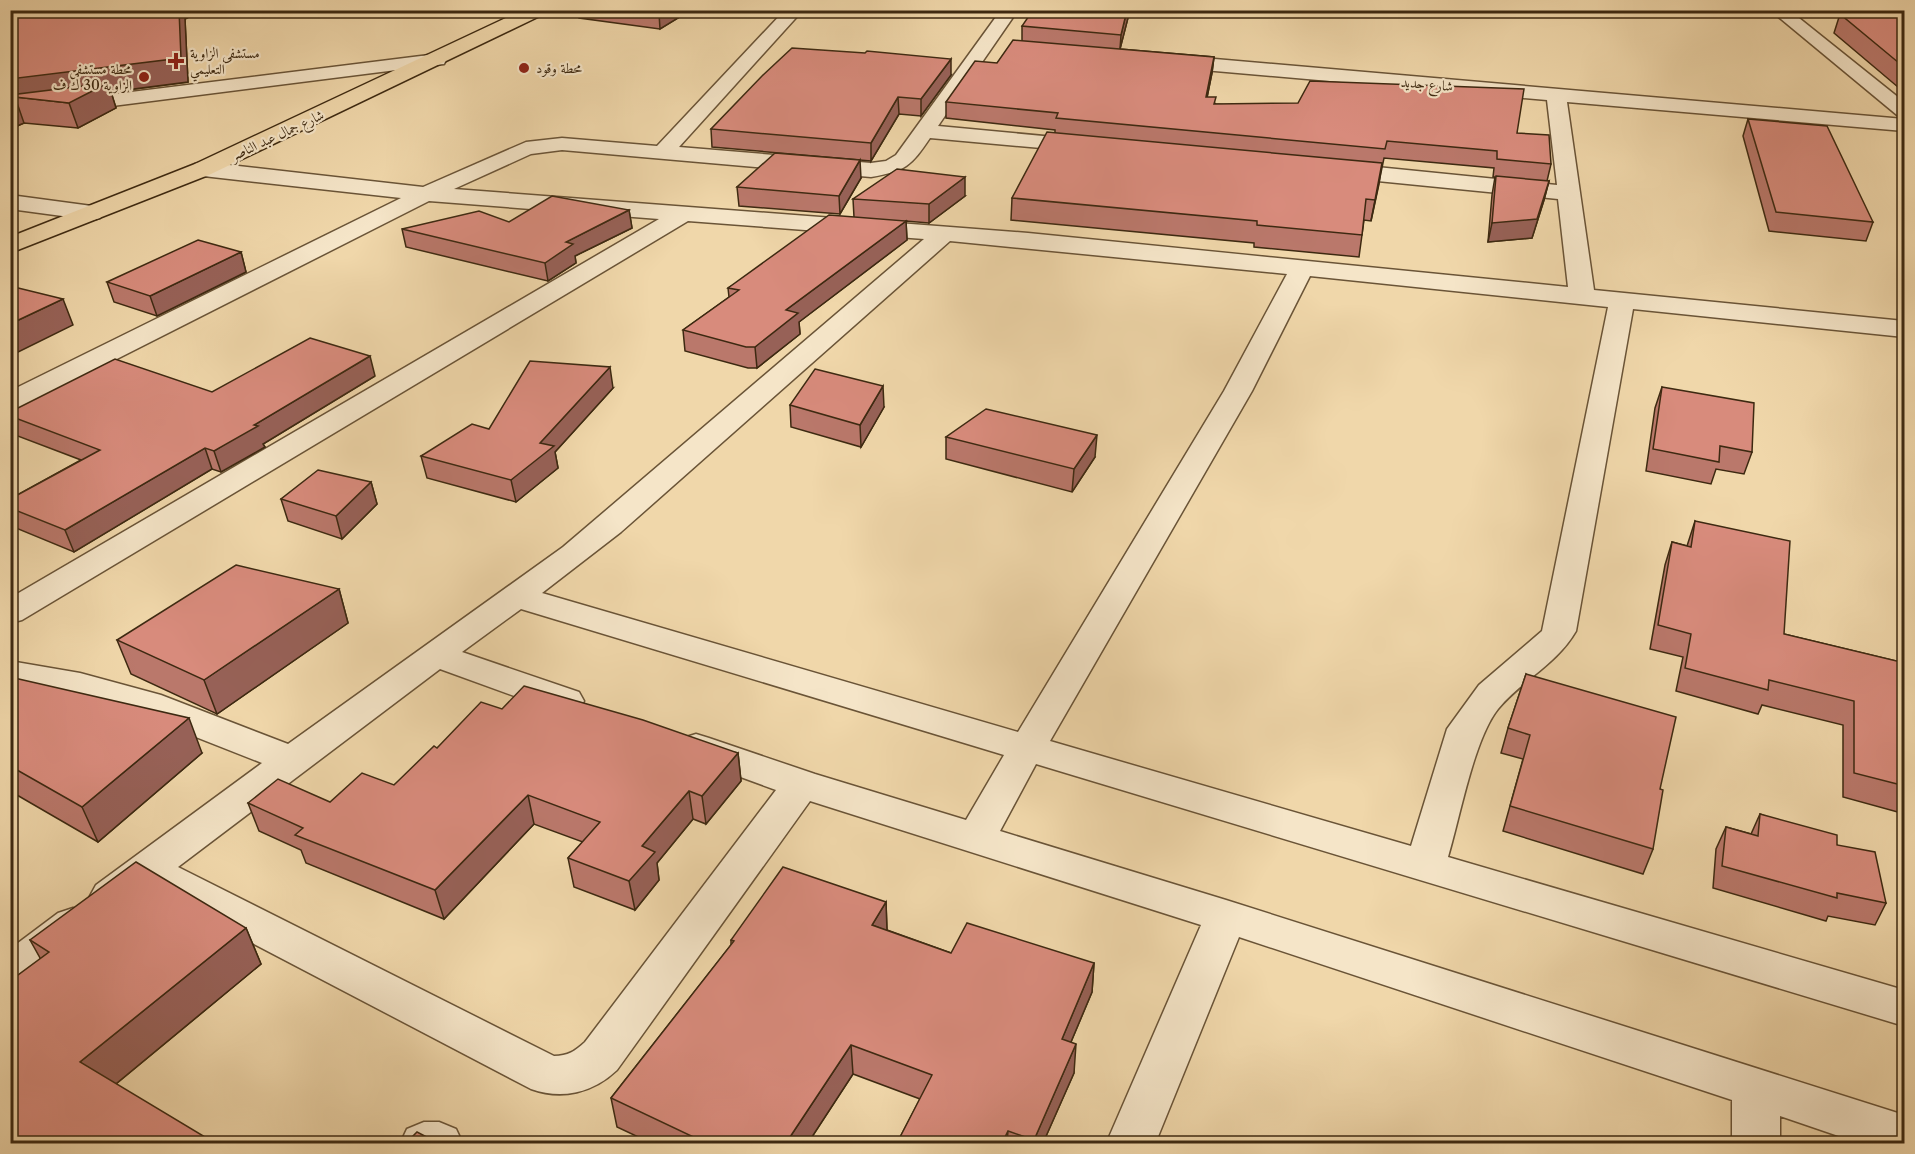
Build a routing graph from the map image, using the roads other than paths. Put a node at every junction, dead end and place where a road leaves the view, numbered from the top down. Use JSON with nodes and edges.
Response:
{"nodes":[{"id":1,"x":538,"y":10,"type":"edge"},
{"id":2,"x":795,"y":10,"type":"edge"},
{"id":3,"x":1010,"y":10,"type":"edge"},
{"id":4,"x":1778,"y":10,"type":"edge"},
{"id":5,"x":985,"y":45,"type":"junction"},
{"id":6,"x":1008,"y":47,"type":"edge"},
{"id":7,"x":1151,"y":59,"type":"edge"},
{"id":8,"x":436,"y":60,"type":"junction"},
{"id":9,"x":375,"y":89,"type":"junction"},
{"id":10,"x":176,"y":94,"type":"junction"},
{"id":11,"x":1556,"y":95,"type":"junction"},
{"id":12,"x":1905,"y":111,"type":"edge"},
{"id":13,"x":10,"y":112,"type":"edge"},
{"id":14,"x":1905,"y":125,"type":"edge"},
{"id":15,"x":926,"y":131,"type":"junction"},
{"id":16,"x":1105,"y":148,"type":"edge"},
{"id":17,"x":663,"y":152,"type":"junction"},
{"id":18,"x":203,"y":169,"type":"junction"},
{"id":19,"x":1319,"y":169,"type":"edge"},
{"id":20,"x":1569,"y":193,"type":"junction"},
{"id":21,"x":426,"y":194,"type":"junction"},
{"id":22,"x":10,"y":202,"type":"edge"},
{"id":23,"x":92,"y":213,"type":"junction"},
{"id":24,"x":683,"y":214,"type":"junction"},
{"id":25,"x":943,"y":235,"type":"junction"},
{"id":26,"x":10,"y":246,"type":"edge"},
{"id":27,"x":1302,"y":268,"type":"junction"},
{"id":28,"x":1582,"y":297,"type":"junction"},
{"id":29,"x":1622,"y":301,"type":"junction"},
{"id":30,"x":1902,"y":335,"type":"edge"},
{"id":31,"x":10,"y":402,"type":"edge"},
{"id":32,"x":518,"y":597,"type":"junction"},
{"id":33,"x":10,"y":613,"type":"edge"},
{"id":34,"x":437,"y":656,"type":"junction"},
{"id":35,"x":10,"y":672,"type":"edge"},
{"id":36,"x":603,"y":714,"type":"edge"},
{"id":37,"x":658,"y":734,"type":"edge"},
{"id":38,"x":1026,"y":749,"type":"junction"},
{"id":39,"x":292,"y":760,"type":"junction"},
{"id":40,"x":801,"y":784,"type":"junction"},
{"id":41,"x":976,"y":838,"type":"junction"},
{"id":42,"x":1425,"y":867,"type":"junction"},
{"id":43,"x":146,"y":869,"type":"junction"},
{"id":44,"x":1226,"y":916,"type":"junction"},
{"id":45,"x":10,"y":974,"type":"edge"},
{"id":46,"x":1905,"y":1008,"type":"edge"},
{"id":47,"x":1756,"y":1090,"type":"junction"},
{"id":48,"x":1905,"y":1136,"type":"edge"},
{"id":49,"x":423,"y":1143,"type":"edge"},
{"id":50,"x":439,"y":1143,"type":"edge"},
{"id":51,"x":1131,"y":1143,"type":"edge"},
{"id":52,"x":1756,"y":1143,"type":"edge"}],
"edges":[{"from":1,"to":8,"type":"main road","name":"شارع جمال عبد الناصر"},
{"from":2,"to":17,"type":"street"},
{"from":3,"to":5,"type":"street"},
{"from":4,"to":12,"type":"street"},
{"from":5,"to":6,"type":"street"},
{"from":5,"to":15,"type":"street"},
{"from":7,"to":11,"type":"street","name":"شارع جديد"},
{"from":8,"to":9,"type":"main road","name":"شارع جمال عبد الناصر"},
{"from":8,"to":10,"type":"street"},
{"from":9,"to":10,"type":"street"},
{"from":9,"to":18,"type":"main road","name":"شارع جمال عبد الناصر"},
{"from":10,"to":13,"type":"street"},
{"from":11,"to":14,"type":"street","name":"شارع جديد"},
{"from":11,"to":20,"type":"street"},
{"from":15,"to":16,"type":"street"},
{"from":15,"to":17,"type":"street"},
{"from":17,"to":21,"type":"street"},
{"from":18,"to":21,"type":"street"},
{"from":18,"to":23,"type":"main road","name":"شارع جمال عبد الناصر"},
{"from":19,"to":20,"type":"street"},
{"from":20,"to":28,"type":"street"},
{"from":21,"to":24,"type":"street"},
{"from":21,"to":31,"type":"street"},
{"from":22,"to":23,"type":"street"},
{"from":23,"to":26,"type":"main road","name":"شارع جمال عبد الناصر"},
{"from":24,"to":25,"type":"street"},
{"from":24,"to":33,"type":"street"},
{"from":25,"to":27,"type":"street"},
{"from":25,"to":32,"type":"street"},
{"from":27,"to":28,"type":"street"},
{"from":27,"to":38,"type":"street"},
{"from":28,"to":29,"type":"street"},
{"from":29,"to":30,"type":"street"},
{"from":29,"to":42,"type":"street"},
{"from":32,"to":34,"type":"street"},
{"from":32,"to":38,"type":"street"},
{"from":34,"to":36,"type":"street"},
{"from":34,"to":39,"type":"street"},
{"from":35,"to":39,"type":"street"},
{"from":37,"to":40,"type":"street"},
{"from":38,"to":41,"type":"street"},
{"from":38,"to":42,"type":"street"},
{"from":39,"to":43,"type":"street"},
{"from":40,"to":41,"type":"street"},
{"from":40,"to":43,"type":"street"},
{"from":41,"to":44,"type":"street"},
{"from":42,"to":46,"type":"street"},
{"from":43,"to":45,"type":"street"},
{"from":44,"to":47,"type":"street"},
{"from":44,"to":51,"type":"street"},
{"from":47,"to":48,"type":"street"},
{"from":47,"to":52,"type":"street"},
{"from":49,"to":50,"type":"street"}]}
